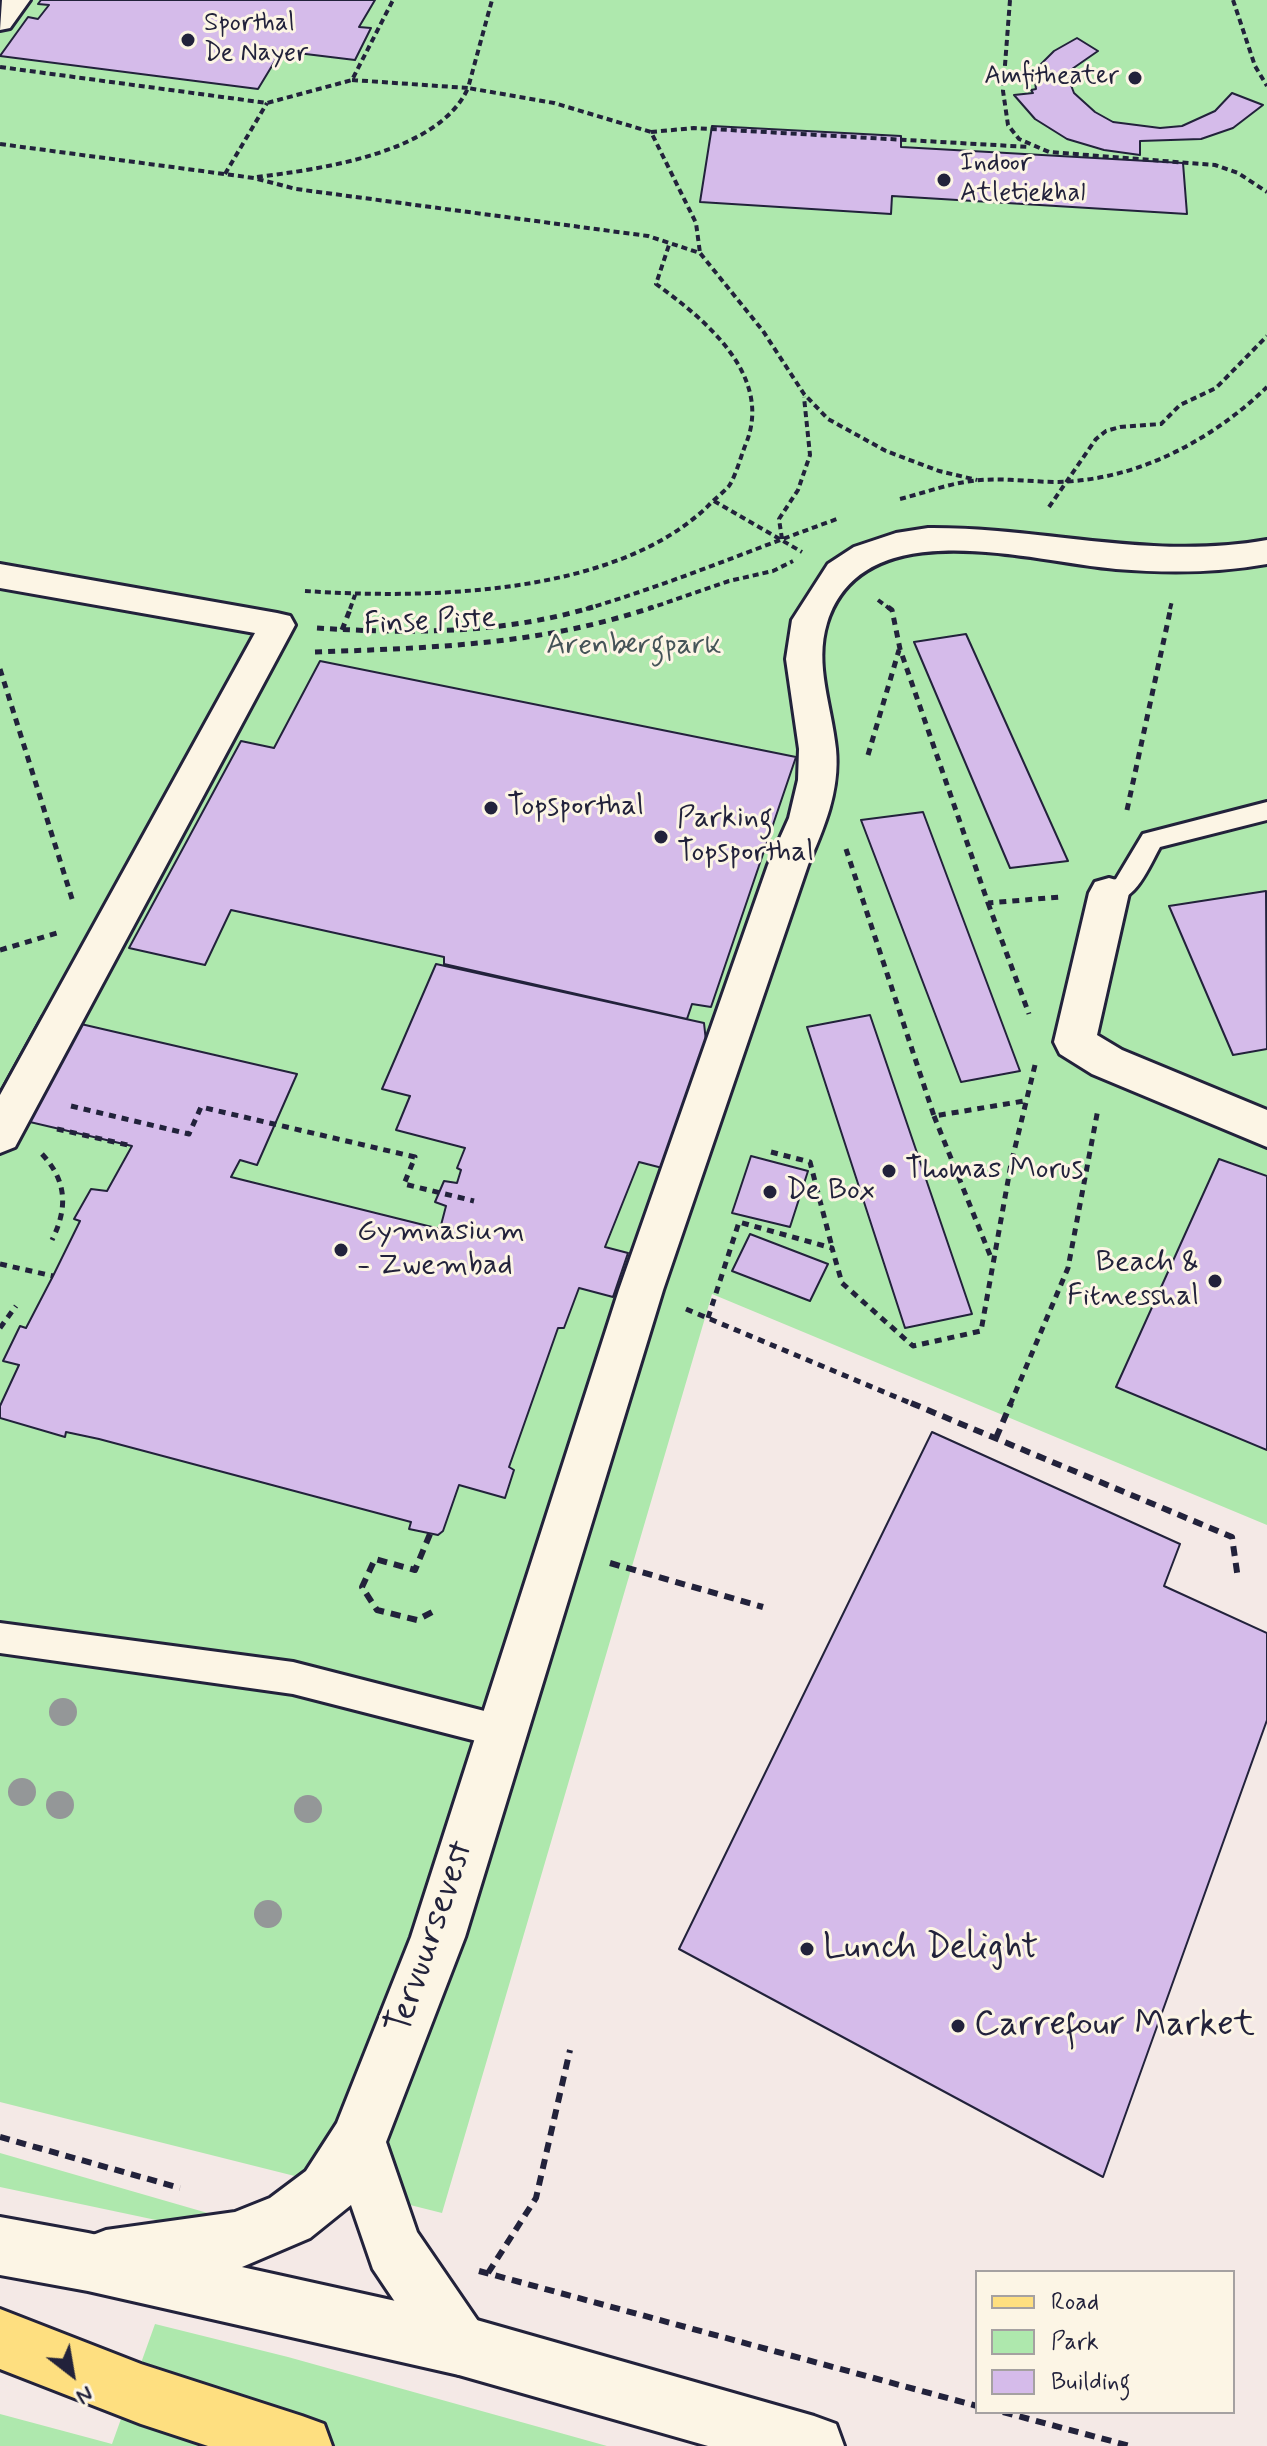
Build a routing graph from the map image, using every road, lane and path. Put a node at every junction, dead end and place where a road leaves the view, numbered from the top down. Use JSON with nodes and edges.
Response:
{"nodes":[{"id":1,"x":16,"y":0,"type":"edge"},
{"id":2,"x":393,"y":0,"type":"edge"},
{"id":3,"x":492,"y":0,"type":"edge"},
{"id":4,"x":1010,"y":0,"type":"edge"},
{"id":5,"x":1233,"y":0,"type":"edge"},
{"id":6,"x":0,"y":22,"type":"edge"},
{"id":7,"x":0,"y":67,"type":"edge"},
{"id":8,"x":352,"y":80,"type":"junction"},
{"id":9,"x":1267,"y":86,"type":"edge"},
{"id":10,"x":468,"y":88,"type":"junction"},
{"id":11,"x":267,"y":103,"type":"junction"},
{"id":12,"x":651,"y":132,"type":"junction"},
{"id":13,"x":0,"y":144,"type":"edge"},
{"id":14,"x":1030,"y":147,"type":"junction"},
{"id":15,"x":225,"y":174,"type":"junction"},
{"id":16,"x":254,"y":178,"type":"junction"},
{"id":17,"x":1267,"y":192,"type":"edge"},
{"id":18,"x":670,"y":242,"type":"junction"},
{"id":19,"x":700,"y":253,"type":"junction"},
{"id":20,"x":1267,"y":336,"type":"edge"},
{"id":21,"x":1267,"y":387,"type":"edge"},
{"id":22,"x":804,"y":394,"type":"junction"},
{"id":23,"x":977,"y":480,"type":"junction"},
{"id":24,"x":1068,"y":481,"type":"junction"},
{"id":25,"x":714,"y":501,"type":"junction"},
{"id":26,"x":892,"y":502,"type":"dead end"},
{"id":27,"x":850,"y":515,"type":"dead end"},
{"id":28,"x":782,"y":540,"type":"junction"},
{"id":29,"x":1267,"y":552,"type":"edge"},
{"id":30,"x":1181,"y":561,"type":"junction"},
{"id":31,"x":838,"y":573,"type":"junction"},
{"id":32,"x":0,"y":576,"type":"edge"},
{"id":33,"x":298,"y":591,"type":"dead end"},
{"id":34,"x":355,"y":595,"type":"junction"},
{"id":35,"x":277,"y":625,"type":"junction"},
{"id":36,"x":581,"y":628,"type":"dead end"},
{"id":37,"x":342,"y":630,"type":"junction"},
{"id":38,"x":900,"y":649,"type":"junction"},
{"id":39,"x":307,"y":655,"type":"dead end"},
{"id":40,"x":0,"y":669,"type":"edge"},
{"id":41,"x":865,"y":766,"type":"dead end"},
{"id":42,"x":1267,"y":811,"type":"edge"},
{"id":43,"x":843,"y":840,"type":"dead end"},
{"id":44,"x":1109,"y":893,"type":"junction"},
{"id":45,"x":988,"y":903,"type":"junction"},
{"id":46,"x":76,"y":911,"type":"dead end"},
{"id":47,"x":67,"y":930,"type":"dead end"},
{"id":48,"x":0,"y":950,"type":"edge"},
{"id":49,"x":1030,"y":1017,"type":"dead end"},
{"id":50,"x":1036,"y":1059,"type":"dead end"},
{"id":51,"x":1107,"y":1062,"type":"junction"},
{"id":52,"x":1024,"y":1101,"type":"junction"},
{"id":53,"x":11,"y":1116,"type":"edge"},
{"id":54,"x":934,"y":1116,"type":"junction"},
{"id":55,"x":1267,"y":1129,"type":"edge"},
{"id":56,"x":132,"y":1146,"type":"dead end"},
{"id":57,"x":39,"y":1152,"type":"dead end"},
{"id":58,"x":771,"y":1152,"type":"dead end"},
{"id":59,"x":474,"y":1201,"type":"dead end"},
{"id":60,"x":52,"y":1240,"type":"dead end"},
{"id":61,"x":832,"y":1248,"type":"junction"},
{"id":62,"x":992,"y":1260,"type":"junction"},
{"id":63,"x":0,"y":1264,"type":"edge"},
{"id":64,"x":53,"y":1276,"type":"dead end"},
{"id":65,"x":641,"y":1290,"type":"junction"},
{"id":66,"x":16,"y":1306,"type":"dead end"},
{"id":67,"x":708,"y":1318,"type":"junction"},
{"id":68,"x":0,"y":1328,"type":"edge"},
{"id":69,"x":996,"y":1438,"type":"junction"},
{"id":70,"x":430,"y":1534,"type":"dead end"},
{"id":71,"x":559,"y":1548,"type":"junction"},
{"id":72,"x":1238,"y":1579,"type":"dead end"},
{"id":73,"x":763,"y":1607,"type":"dead end"},
{"id":74,"x":438,"y":1609,"type":"dead end"},
{"id":75,"x":0,"y":1638,"type":"edge"},
{"id":76,"x":500,"y":1731,"type":"junction"},
{"id":77,"x":570,"y":2050,"type":"dead end"},
{"id":78,"x":0,"y":2137,"type":"edge"},
{"id":79,"x":358,"y":2142,"type":"junction"},
{"id":80,"x":193,"y":2191,"type":"dead end"},
{"id":81,"x":0,"y":2246,"type":"edge"},
{"id":82,"x":88,"y":2262,"type":"junction"},
{"id":83,"x":473,"y":2269,"type":"dead end"},
{"id":84,"x":488,"y":2273,"type":"junction"},
{"id":85,"x":0,"y":2339,"type":"edge"},
{"id":86,"x":459,"y":2345,"type":"junction"},
{"id":87,"x":0,"y":2368,"type":"edge"},
{"id":88,"x":141,"y":2394,"type":"junction"},
{"id":89,"x":975,"y":2405,"type":"edge"},
{"id":90,"x":1010,"y":2414,"type":"edge"},
{"id":91,"x":302,"y":2446,"type":"edge"},
{"id":92,"x":814,"y":2446,"type":"edge"},
{"id":93,"x":1130,"y":2446,"type":"edge"}],
"edges":[{"from":1,"to":6,"type":"street"},
{"from":2,"to":8,"type":"path"},
{"from":3,"to":10,"type":"path"},
{"from":4,"to":14,"type":"path"},
{"from":5,"to":9,"type":"path"},
{"from":7,"to":11,"type":"path"},
{"from":8,"to":10,"type":"path"},
{"from":8,"to":11,"type":"path"},
{"from":10,"to":12,"type":"path"},
{"from":10,"to":16,"type":"path"},
{"from":11,"to":15,"type":"path"},
{"from":12,"to":14,"type":"path"},
{"from":12,"to":19,"type":"path"},
{"from":13,"to":15,"type":"path"},
{"from":14,"to":17,"type":"path"},
{"from":15,"to":16,"type":"path"},
{"from":16,"to":18,"type":"path"},
{"from":18,"to":19,"type":"path"},
{"from":18,"to":25,"type":"path"},
{"from":19,"to":22,"type":"path"},
{"from":20,"to":24,"type":"path"},
{"from":21,"to":24,"type":"path"},
{"from":22,"to":23,"type":"path"},
{"from":22,"to":28,"type":"path"},
{"from":23,"to":24,"type":"path"},
{"from":23,"to":26,"type":"path"},
{"from":25,"to":28,"type":"path"},
{"from":25,"to":34,"type":"path"},
{"from":27,"to":28,"type":"path"},
{"from":28,"to":37,"type":"path"},
{"from":29,"to":30,"type":"street"},
{"from":30,"to":31,"type":"street"},
{"from":30,"to":44,"type":"path"},
{"from":31,"to":38,"type":"path"},
{"from":31,"to":65,"type":"street","name":"Tervuursevest"},
{"from":32,"to":35,"type":"street"},
{"from":33,"to":34,"type":"path"},
{"from":34,"to":37,"type":"path"},
{"from":35,"to":37,"type":"path"},
{"from":35,"to":53,"type":"street"},
{"from":36,"to":39,"type":"path","name":"Finse Piste"},
{"from":38,"to":41,"type":"path"},
{"from":38,"to":45,"type":"path"},
{"from":40,"to":46,"type":"path"},
{"from":42,"to":44,"type":"lane"},
{"from":43,"to":54,"type":"path"},
{"from":44,"to":45,"type":"path"},
{"from":44,"to":51,"type":"street"},
{"from":45,"to":49,"type":"path"},
{"from":47,"to":48,"type":"path"},
{"from":50,"to":52,"type":"path"},
{"from":51,"to":55,"type":"street"},
{"from":51,"to":69,"type":"path"},
{"from":52,"to":54,"type":"path"},
{"from":52,"to":62,"type":"path"},
{"from":53,"to":56,"type":"path"},
{"from":53,"to":59,"type":"path"},
{"from":54,"to":62,"type":"path"},
{"from":57,"to":60,"type":"path"},
{"from":58,"to":61,"type":"path"},
{"from":61,"to":62,"type":"path"},
{"from":61,"to":67,"type":"path"},
{"from":63,"to":64,"type":"path"},
{"from":65,"to":67,"type":"path"},
{"from":65,"to":71,"type":"street","name":"Tervuursevest"},
{"from":66,"to":68,"type":"path"},
{"from":67,"to":69,"type":"path"},
{"from":69,"to":72,"type":"path"},
{"from":70,"to":74,"type":"path"},
{"from":71,"to":73,"type":"path"},
{"from":71,"to":76,"type":"street","name":"Tervuursevest"},
{"from":75,"to":76,"type":"lane"},
{"from":76,"to":79,"type":"street","name":"Tervuursevest"},
{"from":77,"to":84,"type":"path"},
{"from":78,"to":80,"type":"path"},
{"from":79,"to":82,"type":"street","name":"Tervuursevest"},
{"from":79,"to":86,"type":"street"},
{"from":81,"to":82,"type":"street","name":"Tervuursevest"},
{"from":82,"to":86,"type":"street","name":"Tervuursevest"},
{"from":83,"to":84,"type":"path"},
{"from":84,"to":89,"type":"path"},
{"from":85,"to":88,"type":"main road"},
{"from":86,"to":92,"type":"street","name":"Tervuursevest"},
{"from":87,"to":88,"type":"main road"},
{"from":88,"to":91,"type":"main road"},
{"from":90,"to":93,"type":"path"}]}
